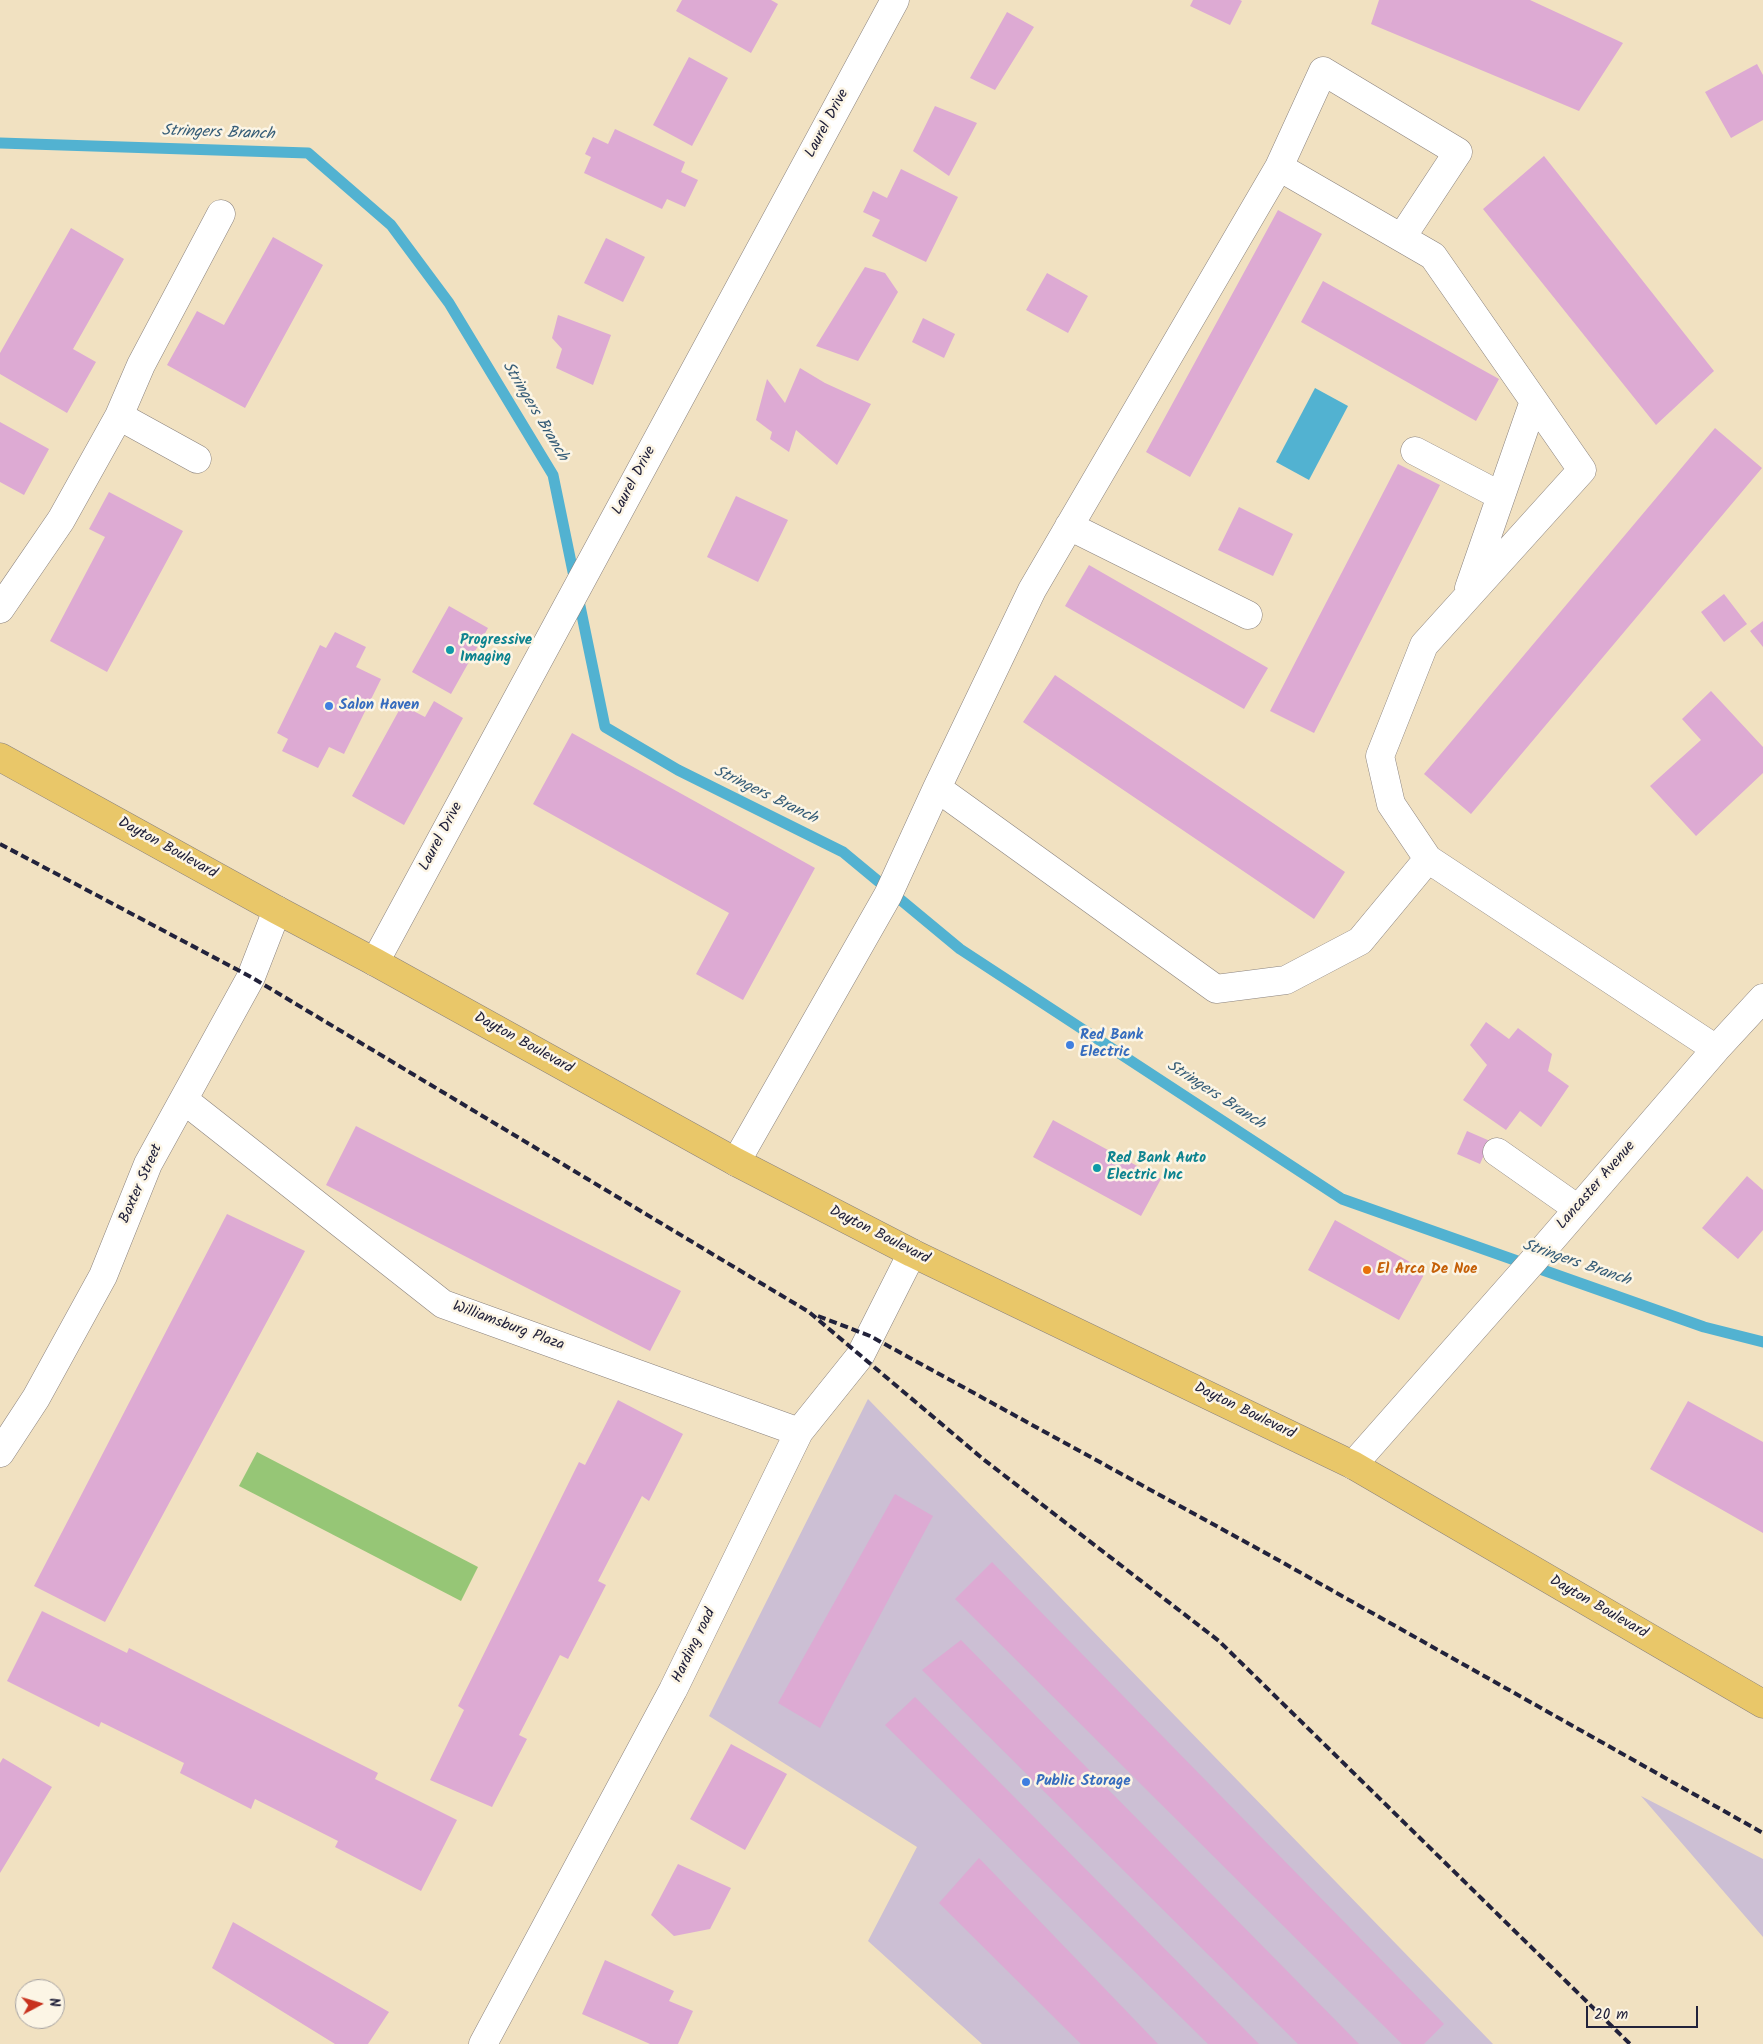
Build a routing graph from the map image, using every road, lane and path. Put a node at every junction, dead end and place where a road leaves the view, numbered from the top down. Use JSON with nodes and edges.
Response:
{"nodes":[{"id":1,"x":895,"y":0,"type":"edge"},
{"id":2,"x":1278,"y":167,"type":"junction"},
{"id":3,"x":221,"y":214,"type":"dead end"},
{"id":4,"x":1402,"y":237,"type":"junction"},
{"id":5,"x":1534,"y":401,"type":"junction"},
{"id":6,"x":119,"y":416,"type":"junction"},
{"id":7,"x":1415,"y":452,"type":"dead end"},
{"id":8,"x":197,"y":460,"type":"dead end"},
{"id":9,"x":1501,"y":496,"type":"junction"},
{"id":10,"x":1069,"y":526,"type":"junction"},
{"id":11,"x":1466,"y":599,"type":"junction"},
{"id":12,"x":0,"y":610,"type":"edge"},
{"id":13,"x":1248,"y":615,"type":"dead end"},
{"id":14,"x":0,"y":757,"type":"edge"},
{"id":15,"x":937,"y":788,"type":"junction"},
{"id":16,"x":1428,"y":859,"type":"junction"},
{"id":17,"x":277,"y":910,"type":"junction"},
{"id":18,"x":375,"y":962,"type":"junction"},
{"id":19,"x":1763,"y":998,"type":"edge"},
{"id":20,"x":1716,"y":1049,"type":"junction"},
{"id":21,"x":184,"y":1100,"type":"junction"},
{"id":22,"x":1497,"y":1152,"type":"dead end"},
{"id":23,"x":736,"y":1162,"type":"junction"},
{"id":24,"x":1578,"y":1209,"type":"junction"},
{"id":25,"x":912,"y":1253,"type":"junction"},
{"id":26,"x":799,"y":1432,"type":"junction"},
{"id":27,"x":0,"y":1453,"type":"edge"},
{"id":28,"x":1353,"y":1464,"type":"junction"},
{"id":29,"x":1763,"y":1704,"type":"edge"},
{"id":30,"x":483,"y":2044,"type":"edge"}],
"edges":[{"from":1,"to":18,"type":"street","name":"Laurel Drive"},
{"from":2,"to":4,"type":"street"},
{"from":2,"to":4,"type":"street"},
{"from":2,"to":10,"type":"street"},
{"from":3,"to":6,"type":"street"},
{"from":4,"to":5,"type":"street"},
{"from":5,"to":9,"type":"street"},
{"from":5,"to":11,"type":"street"},
{"from":6,"to":8,"type":"street"},
{"from":6,"to":12,"type":"street"},
{"from":7,"to":9,"type":"street"},
{"from":9,"to":11,"type":"street"},
{"from":10,"to":13,"type":"street"},
{"from":10,"to":15,"type":"street"},
{"from":11,"to":16,"type":"street"},
{"from":14,"to":17,"type":"main road","name":"Dayton Boulevard"},
{"from":15,"to":16,"type":"street"},
{"from":15,"to":23,"type":"street"},
{"from":16,"to":20,"type":"street"},
{"from":17,"to":18,"type":"main road","name":"Dayton Boulevard"},
{"from":17,"to":21,"type":"street","name":"Baxter Street"},
{"from":18,"to":23,"type":"main road","name":"Dayton Boulevard"},
{"from":19,"to":20,"type":"street","name":"Lancaster Avenue"},
{"from":20,"to":24,"type":"street","name":"Lancaster Avenue"},
{"from":21,"to":26,"type":"street","name":"Williamsburg Plaza"},
{"from":21,"to":27,"type":"street","name":"Baxter Street"},
{"from":22,"to":24,"type":"street"},
{"from":23,"to":25,"type":"main road","name":"Dayton Boulevard"},
{"from":24,"to":28,"type":"street","name":"Lancaster Avenue"},
{"from":25,"to":26,"type":"street","name":"Harding road"},
{"from":25,"to":28,"type":"main road","name":"Dayton Boulevard"},
{"from":26,"to":30,"type":"street","name":"Harding road"},
{"from":28,"to":29,"type":"main road","name":"Dayton Boulevard"}]}
